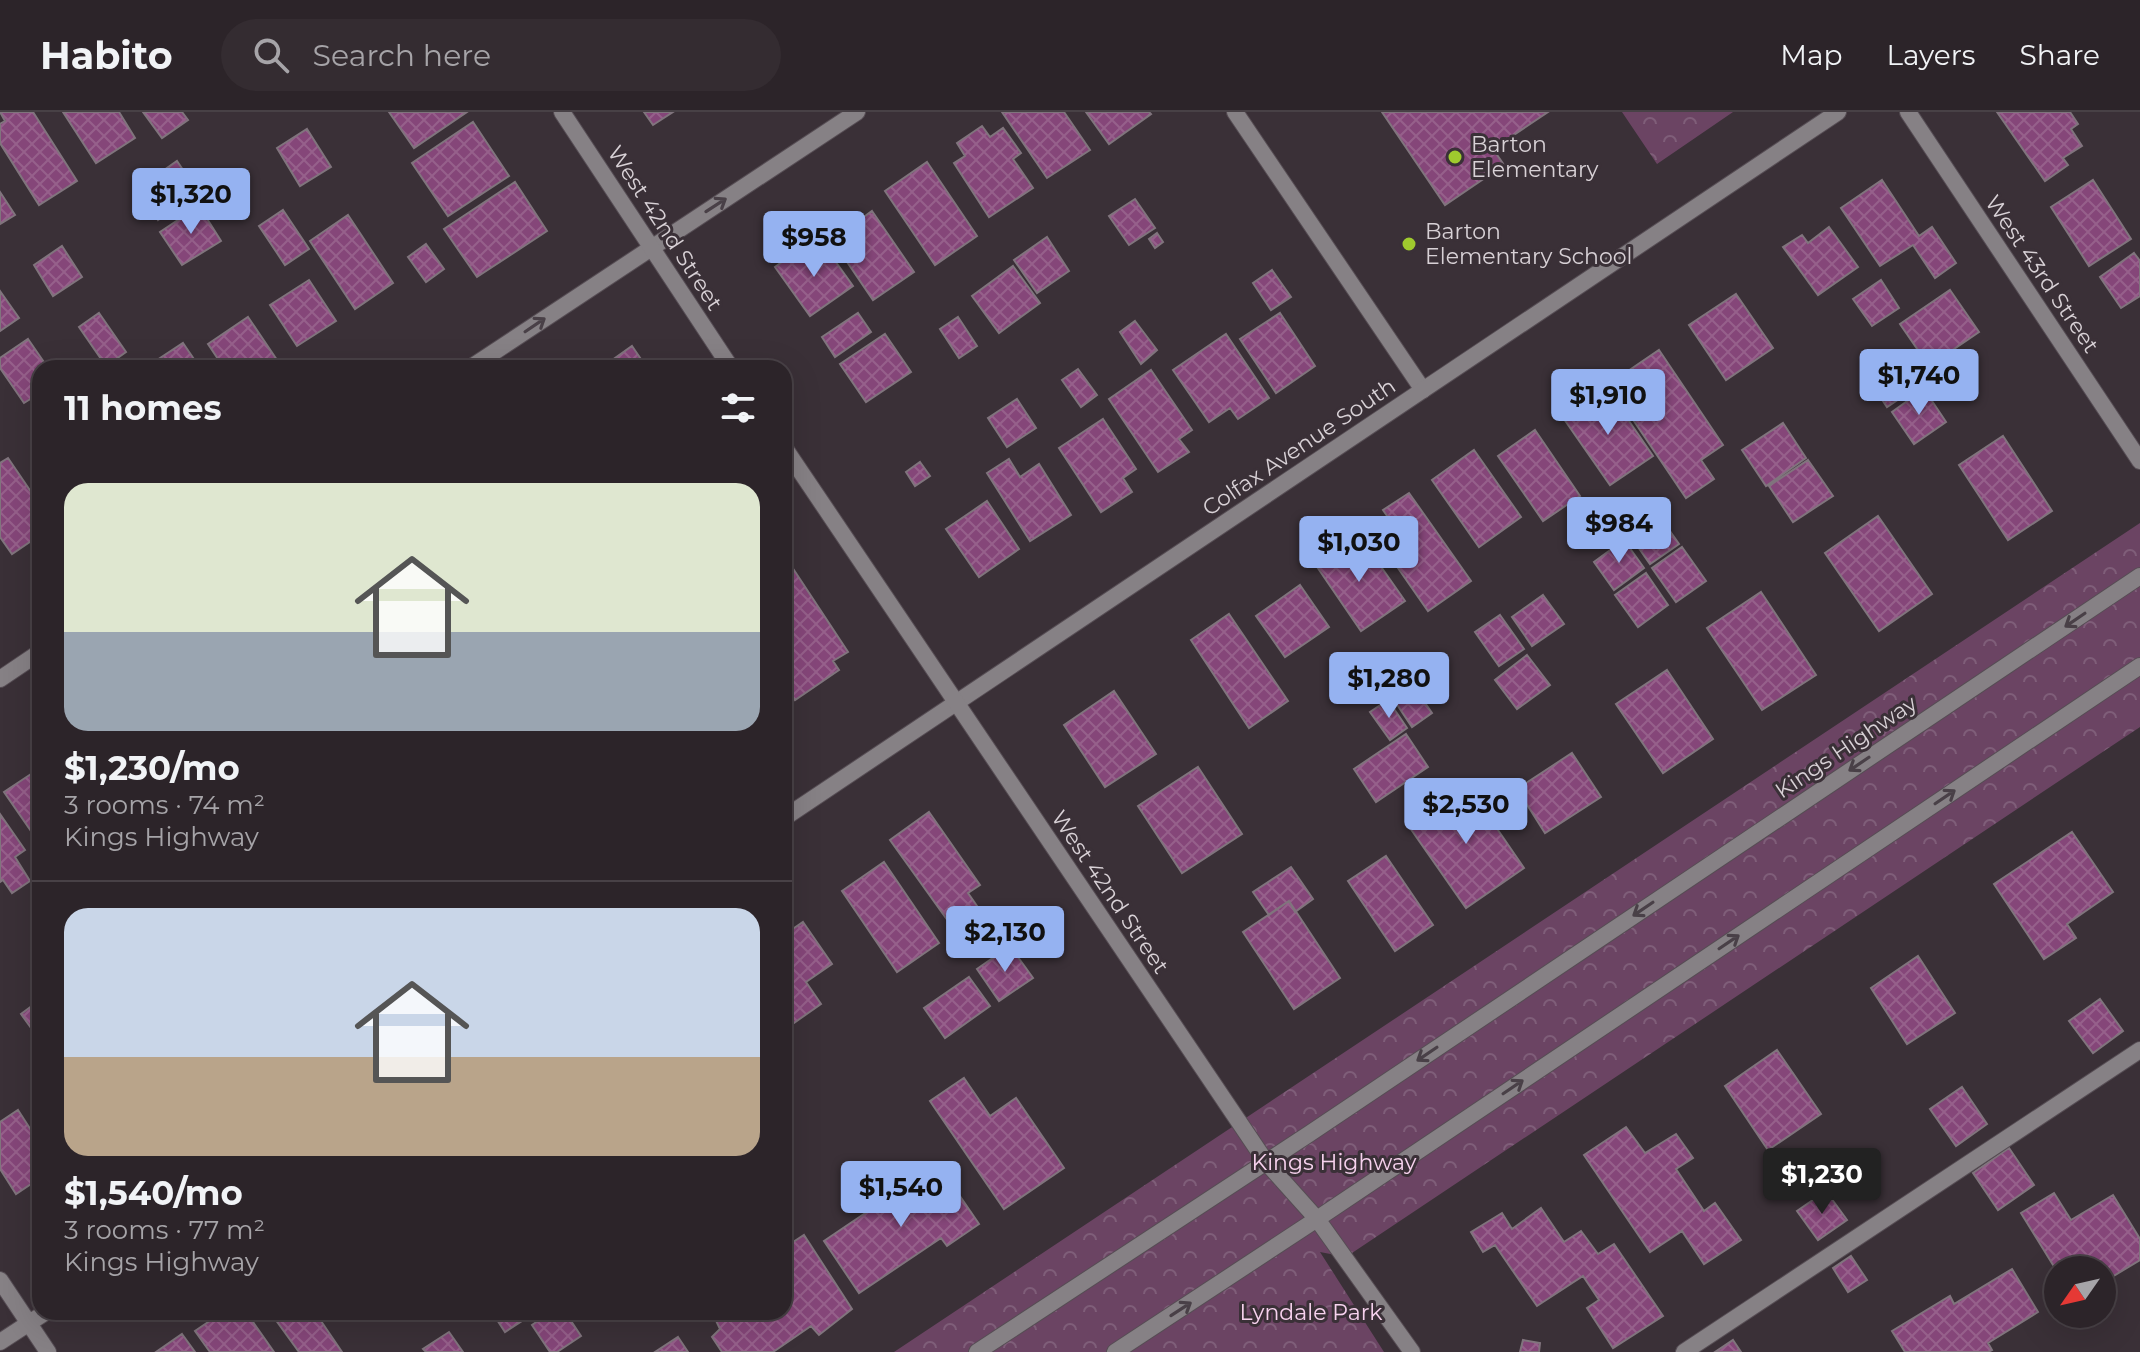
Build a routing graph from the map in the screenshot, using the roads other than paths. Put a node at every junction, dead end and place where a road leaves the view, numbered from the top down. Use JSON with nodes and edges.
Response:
{"nodes":[{"id":1,"x":562,"y":112,"type":"edge"},
{"id":2,"x":857,"y":112,"type":"edge"},
{"id":3,"x":1235,"y":112,"type":"edge"},
{"id":4,"x":1838,"y":112,"type":"edge"},
{"id":5,"x":1908,"y":112,"type":"edge"},
{"id":6,"x":651,"y":248,"type":"junction"},
{"id":7,"x":482,"y":360,"type":"edge"},
{"id":8,"x":726,"y":360,"type":"edge"},
{"id":9,"x":1423,"y":390,"type":"junction"},
{"id":10,"x":792,"y":459,"type":"edge"},
{"id":11,"x":2140,"y":461,"type":"edge"},
{"id":12,"x":2140,"y":576,"type":"edge"},
{"id":13,"x":32,"y":657,"type":"edge"},
{"id":14,"x":2140,"y":666,"type":"edge"},
{"id":15,"x":0,"y":679,"type":"edge"},
{"id":16,"x":956,"y":704,"type":"junction"},
{"id":17,"x":792,"y":813,"type":"edge"},
{"id":18,"x":2140,"y":1050,"type":"edge"},
{"id":19,"x":1266,"y":1162,"type":"junction"},
{"id":20,"x":1317,"y":1219,"type":"junction"},
{"id":21,"x":0,"y":1280,"type":"edge"},
{"id":22,"x":34,"y":1320,"type":"edge"},
{"id":23,"x":29,"y":1323,"type":"junction"},
{"id":24,"x":0,"y":1342,"type":"edge"},
{"id":25,"x":48,"y":1352,"type":"edge"},
{"id":26,"x":977,"y":1352,"type":"edge"},
{"id":27,"x":1115,"y":1352,"type":"edge"},
{"id":28,"x":1412,"y":1352,"type":"edge"},
{"id":29,"x":1684,"y":1352,"type":"edge"}],
"edges":[{"from":1,"to":6,"type":"street","name":"West 42nd Street"},
{"from":6,"to":2,"type":"street","one_way":true},
{"from":3,"to":9,"type":"street"},
{"from":4,"to":9,"type":"street","name":"Colfax Avenue South"},
{"from":5,"to":11,"type":"street","name":"West 43rd Street"},
{"from":7,"to":6,"type":"street","one_way":true},
{"from":6,"to":8,"type":"street","name":"West 42nd Street"},
{"from":9,"to":16,"type":"street","name":"Colfax Avenue South"},
{"from":10,"to":16,"type":"street","name":"West 42nd Street"},
{"from":12,"to":19,"type":"street","name":"Kings Highway","one_way":true},
{"from":13,"to":15,"type":"street"},
{"from":20,"to":14,"type":"street","one_way":true},
{"from":16,"to":17,"type":"street","name":"Colfax Avenue South"},
{"from":16,"to":19,"type":"street","name":"West 42nd Street"},
{"from":18,"to":29,"type":"street"},
{"from":19,"to":20,"type":"street","name":"West 42nd Street"},
{"from":19,"to":26,"type":"street","name":"Kings Highway"},
{"from":27,"to":20,"type":"street","one_way":true},
{"from":20,"to":28,"type":"street","name":"West 42nd Street"},
{"from":21,"to":23,"type":"street"},
{"from":22,"to":23,"type":"street"},
{"from":23,"to":24,"type":"street"},
{"from":23,"to":25,"type":"street"}]}
